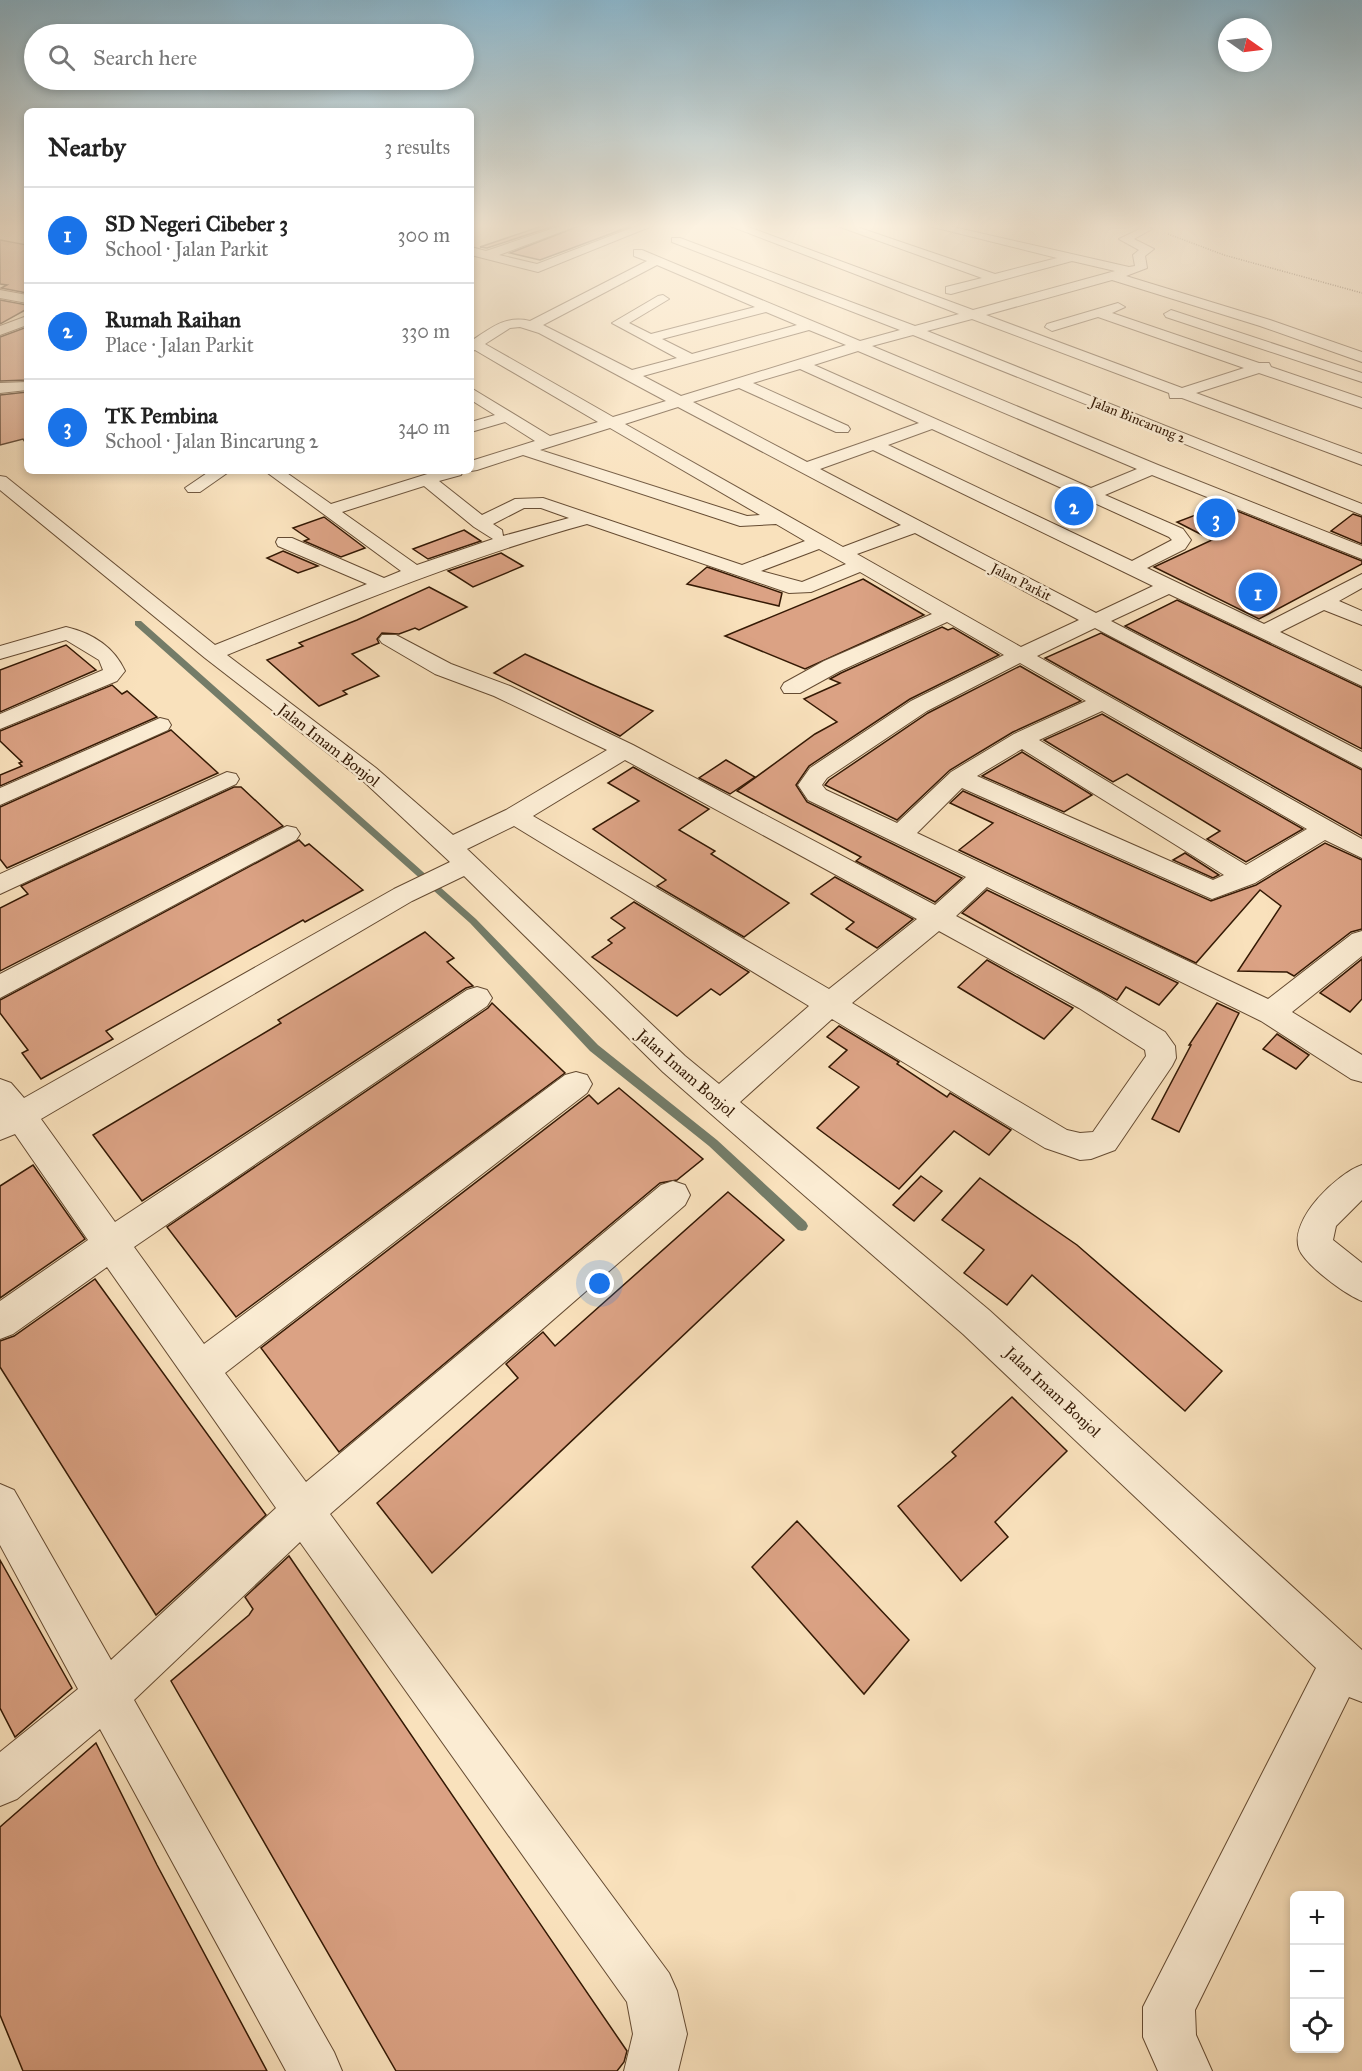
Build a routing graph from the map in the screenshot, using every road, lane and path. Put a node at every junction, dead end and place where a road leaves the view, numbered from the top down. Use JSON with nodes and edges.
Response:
{"nodes":[{"id":1,"x":24,"y":321,"type":"edge"},
{"id":2,"x":540,"y":321,"type":"edge"},
{"id":3,"x":622,"y":321,"type":"edge"},
{"id":4,"x":712,"y":321,"type":"edge"},
{"id":5,"x":802,"y":321,"type":"edge"},
{"id":6,"x":886,"y":321,"type":"edge"},
{"id":7,"x":950,"y":321,"type":"edge"},
{"id":8,"x":985,"y":321,"type":"edge"},
{"id":9,"x":1066,"y":321,"type":"edge"},
{"id":10,"x":1121,"y":321,"type":"edge"},
{"id":11,"x":1190,"y":321,"type":"edge"},
{"id":12,"x":1255,"y":321,"type":"edge"},
{"id":13,"x":532,"y":325,"type":"junction"},
{"id":14,"x":812,"y":325,"type":"junction"},
{"id":15,"x":0,"y":331,"type":"edge"},
{"id":16,"x":913,"y":331,"type":"junction"},
{"id":17,"x":1075,"y":335,"type":"dead end"},
{"id":18,"x":650,"y":338,"type":"junction"},
{"id":19,"x":474,"y":344,"type":"edge"},
{"id":20,"x":1329,"y":344,"type":"junction"},
{"id":21,"x":862,"y":345,"type":"junction"},
{"id":22,"x":474,"y":346,"type":"edge"},
{"id":23,"x":1293,"y":355,"type":"junction"},
{"id":24,"x":689,"y":358,"type":"junction"},
{"id":25,"x":1362,"y":358,"type":"edge"},
{"id":26,"x":803,"y":365,"type":"junction"},
{"id":27,"x":1258,"y":368,"type":"junction"},
{"id":28,"x":631,"y":375,"type":"junction"},
{"id":29,"x":1186,"y":376,"type":"dead end"},
{"id":30,"x":1362,"y":378,"type":"edge"},
{"id":31,"x":740,"y":383,"type":"junction"},
{"id":32,"x":1208,"y":384,"type":"junction"},
{"id":33,"x":24,"y":386,"type":"edge"},
{"id":34,"x":0,"y":388,"type":"edge"},
{"id":35,"x":1230,"y":392,"type":"dead end"},
{"id":36,"x":1181,"y":393,"type":"junction"},
{"id":37,"x":474,"y":395,"type":"edge"},
{"id":38,"x":1161,"y":399,"type":"dead end"},
{"id":39,"x":681,"y":403,"type":"junction"},
{"id":40,"x":1362,"y":403,"type":"edge"},
{"id":41,"x":1140,"y":406,"type":"dead end"},
{"id":42,"x":1120,"y":413,"type":"junction"},
{"id":43,"x":508,"y":416,"type":"junction"},
{"id":44,"x":934,"y":423,"type":"junction"},
{"id":45,"x":613,"y":424,"type":"junction"},
{"id":46,"x":474,"y":426,"type":"edge"},
{"id":47,"x":842,"y":429,"type":"dead end"},
{"id":48,"x":549,"y":443,"type":"junction"},
{"id":49,"x":876,"y":445,"type":"junction"},
{"id":50,"x":524,"y":450,"type":"junction"},
{"id":51,"x":1362,"y":460,"type":"edge"},
{"id":52,"x":474,"y":465,"type":"edge"},
{"id":53,"x":806,"y":468,"type":"junction"},
{"id":54,"x":1152,"y":469,"type":"junction"},
{"id":55,"x":217,"y":474,"type":"edge"},
{"id":56,"x":277,"y":474,"type":"edge"},
{"id":57,"x":446,"y":474,"type":"edge"},
{"id":58,"x":427,"y":480,"type":"junction"},
{"id":59,"x":0,"y":481,"type":"edge"},
{"id":60,"x":194,"y":488,"type":"dead end"},
{"id":61,"x":1089,"y":495,"type":"junction"},
{"id":62,"x":329,"y":510,"type":"junction"},
{"id":63,"x":1362,"y":510,"type":"edge"},
{"id":64,"x":589,"y":518,"type":"junction"},
{"id":65,"x":777,"y":518,"type":"junction"},
{"id":66,"x":480,"y":523,"type":"junction"},
{"id":67,"x":914,"y":527,"type":"junction"},
{"id":68,"x":504,"y":541,"type":"junction"},
{"id":69,"x":285,"y":542,"type":"dead end"},
{"id":70,"x":819,"y":542,"type":"junction"},
{"id":71,"x":1362,"y":553,"type":"edge"},
{"id":72,"x":840,"y":554,"type":"junction"},
{"id":73,"x":859,"y":566,"type":"junction"},
{"id":74,"x":1133,"y":568,"type":"junction"},
{"id":75,"x":743,"y":571,"type":"junction"},
{"id":76,"x":415,"y":572,"type":"junction"},
{"id":77,"x":1362,"y":580,"type":"edge"},
{"id":78,"x":386,"y":585,"type":"junction"},
{"id":79,"x":1167,"y":586,"type":"junction"},
{"id":80,"x":1324,"y":602,"type":"junction"},
{"id":81,"x":946,"y":615,"type":"junction"},
{"id":82,"x":1096,"y":620,"type":"junction"},
{"id":83,"x":1362,"y":620,"type":"edge"},
{"id":84,"x":1266,"y":631,"type":"junction"},
{"id":85,"x":389,"y":639,"type":"dead end"},
{"id":86,"x":0,"y":653,"type":"edge"},
{"id":87,"x":212,"y":654,"type":"junction"},
{"id":88,"x":1020,"y":654,"type":"junction"},
{"id":89,"x":1362,"y":679,"type":"edge"},
{"id":90,"x":792,"y":688,"type":"dead end"},
{"id":91,"x":1101,"y":703,"type":"junction"},
{"id":92,"x":0,"y":722,"type":"edge"},
{"id":93,"x":160,"y":725,"type":"dead end"},
{"id":94,"x":1022,"y":739,"type":"junction"},
{"id":95,"x":624,"y":750,"type":"junction"},
{"id":96,"x":1362,"y":761,"type":"edge"},
{"id":97,"x":959,"y":777,"type":"junction"},
{"id":98,"x":227,"y":779,"type":"dead end"},
{"id":99,"x":0,"y":797,"type":"edge"},
{"id":100,"x":514,"y":816,"type":"junction"},
{"id":101,"x":1325,"y":829,"type":"junction"},
{"id":102,"x":287,"y":834,"type":"dead end"},
{"id":103,"x":901,"y":834,"type":"junction"},
{"id":104,"x":1362,"y":850,"type":"edge"},
{"id":105,"x":452,"y":863,"type":"junction"},
{"id":106,"x":984,"y":875,"type":"junction"},
{"id":107,"x":1246,"y":877,"type":"junction"},
{"id":108,"x":0,"y":885,"type":"edge"},
{"id":109,"x":936,"y":919,"type":"junction"},
{"id":110,"x":1362,"y":941,"type":"edge"},
{"id":111,"x":0,"y":987,"type":"edge"},
{"id":112,"x":477,"y":998,"type":"dead end"},
{"id":113,"x":829,"y":1005,"type":"junction"},
{"id":114,"x":1271,"y":1013,"type":"junction"},
{"id":115,"x":1362,"y":1070,"type":"edge"},
{"id":116,"x":576,"y":1084,"type":"dead end"},
{"id":117,"x":719,"y":1102,"type":"junction"},
{"id":118,"x":7,"y":1111,"type":"edge"},
{"id":119,"x":1362,"y":1179,"type":"edge"},
{"id":120,"x":673,"y":1195,"type":"dead end"},
{"id":121,"x":112,"y":1243,"type":"junction"},
{"id":122,"x":1362,"y":1285,"type":"edge"},
{"id":123,"x":0,"y":1322,"type":"edge"},
{"id":124,"x":200,"y":1371,"type":"junction"},
{"id":125,"x":0,"y":1504,"type":"edge"},
{"id":126,"x":304,"y":1510,"type":"junction"},
{"id":127,"x":1352,"y":1671,"type":"edge"},
{"id":128,"x":106,"y":1695,"type":"junction"},
{"id":129,"x":0,"y":1782,"type":"edge"},
{"id":130,"x":315,"y":2071,"type":"edge"},
{"id":131,"x":651,"y":2071,"type":"edge"},
{"id":132,"x":1185,"y":2071,"type":"edge"}],
"edges":[{"from":1,"to":15,"type":"street"},
{"from":2,"to":13,"type":"street"},
{"from":3,"to":18,"type":"street"},
{"from":4,"to":18,"type":"street"},
{"from":5,"to":14,"type":"street"},
{"from":6,"to":16,"type":"street","name":"Jalan Bincarung 2"},
{"from":7,"to":16,"type":"street"},
{"from":8,"to":36,"type":"street"},
{"from":9,"to":17,"type":"street"},
{"from":10,"to":27,"type":"street"},
{"from":11,"to":23,"type":"street"},
{"from":12,"to":20,"type":"street"},
{"from":13,"to":19,"type":"street"},
{"from":13,"to":28,"type":"street","name":"Jalan Parkit"},
{"from":14,"to":21,"type":"street"},
{"from":14,"to":24,"type":"street"},
{"from":16,"to":21,"type":"street"},
{"from":16,"to":42,"type":"street","name":"Jalan Bincarung 2"},
{"from":18,"to":24,"type":"street"},
{"from":20,"to":23,"type":"street"},
{"from":20,"to":25,"type":"street"},
{"from":21,"to":26,"type":"street"},
{"from":21,"to":54,"type":"street"},
{"from":22,"to":45,"type":"street"},
{"from":23,"to":27,"type":"street"},
{"from":23,"to":30,"type":"street"},
{"from":24,"to":28,"type":"street"},
{"from":26,"to":31,"type":"street"},
{"from":26,"to":44,"type":"street"},
{"from":27,"to":32,"type":"street"},
{"from":27,"to":40,"type":"street"},
{"from":28,"to":39,"type":"street","name":"Jalan Parkit"},
{"from":29,"to":32,"type":"street"},
{"from":31,"to":39,"type":"street"},
{"from":31,"to":47,"type":"street"},
{"from":32,"to":35,"type":"street"},
{"from":32,"to":36,"type":"street"},
{"from":33,"to":34,"type":"street"},
{"from":36,"to":38,"type":"street"},
{"from":36,"to":51,"type":"street"},
{"from":37,"to":43,"type":"street"},
{"from":39,"to":45,"type":"street"},
{"from":39,"to":53,"type":"street","name":"Jalan Parkit"},
{"from":41,"to":42,"type":"street"},
{"from":42,"to":63,"type":"street","name":"Jalan Bincarung 2"},
{"from":43,"to":46,"type":"street"},
{"from":43,"to":48,"type":"street"},
{"from":44,"to":49,"type":"street"},
{"from":44,"to":61,"type":"street"},
{"from":45,"to":48,"type":"street"},
{"from":45,"to":65,"type":"street"},
{"from":48,"to":50,"type":"street"},
{"from":49,"to":53,"type":"street"},
{"from":49,"to":74,"type":"street"},
{"from":50,"to":52,"type":"street"},
{"from":50,"to":65,"type":"street"},
{"from":53,"to":67,"type":"street","name":"Jalan Parkit"},
{"from":54,"to":61,"type":"street"},
{"from":54,"to":71,"type":"street"},
{"from":55,"to":60,"type":"street"},
{"from":56,"to":62,"type":"street"},
{"from":57,"to":58,"type":"street"},
{"from":58,"to":62,"type":"street"},
{"from":58,"to":66,"type":"street"},
{"from":59,"to":87,"type":"street","name":"Jalan Imam Bonjol"},
{"from":61,"to":74,"type":"street"},
{"from":62,"to":76,"type":"street"},
{"from":64,"to":66,"type":"street"},
{"from":64,"to":68,"type":"street"},
{"from":64,"to":75,"type":"street"},
{"from":65,"to":70,"type":"street"},
{"from":66,"to":68,"type":"street"},
{"from":67,"to":72,"type":"street"},
{"from":67,"to":82,"type":"street","name":"Jalan Parkit"},
{"from":68,"to":76,"type":"street"},
{"from":69,"to":78,"type":"street"},
{"from":70,"to":72,"type":"street"},
{"from":70,"to":75,"type":"street"},
{"from":72,"to":73,"type":"street"},
{"from":73,"to":75,"type":"street"},
{"from":73,"to":81,"type":"street"},
{"from":74,"to":79,"type":"street"},
{"from":76,"to":78,"type":"street"},
{"from":77,"to":80,"type":"street"},
{"from":78,"to":87,"type":"street"},
{"from":79,"to":82,"type":"street"},
{"from":79,"to":84,"type":"street"},
{"from":80,"to":83,"type":"street"},
{"from":80,"to":84,"type":"street"},
{"from":81,"to":88,"type":"street"},
{"from":81,"to":90,"type":"street"},
{"from":82,"to":88,"type":"street"},
{"from":82,"to":96,"type":"street","name":"Jalan Parkit"},
{"from":84,"to":89,"type":"street"},
{"from":85,"to":95,"type":"street"},
{"from":86,"to":92,"type":"street"},
{"from":87,"to":105,"type":"street","name":"Jalan Imam Bonjol"},
{"from":88,"to":91,"type":"street"},
{"from":88,"to":103,"type":"street"},
{"from":91,"to":94,"type":"street"},
{"from":91,"to":101,"type":"street"},
{"from":93,"to":99,"type":"street"},
{"from":94,"to":97,"type":"street"},
{"from":94,"to":107,"type":"street"},
{"from":95,"to":100,"type":"street"},
{"from":95,"to":109,"type":"street"},
{"from":97,"to":103,"type":"street"},
{"from":97,"to":107,"type":"street"},
{"from":98,"to":108,"type":"street"},
{"from":100,"to":105,"type":"street"},
{"from":100,"to":113,"type":"street"},
{"from":101,"to":104,"type":"street"},
{"from":101,"to":107,"type":"street"},
{"from":102,"to":111,"type":"street"},
{"from":103,"to":106,"type":"street"},
{"from":105,"to":117,"type":"street","name":"Jalan Imam Bonjol"},
{"from":105,"to":118,"type":"street"},
{"from":106,"to":109,"type":"street"},
{"from":106,"to":114,"type":"street"},
{"from":109,"to":113,"type":"street"},
{"from":109,"to":113,"type":"street"},
{"from":110,"to":114,"type":"street"},
{"from":112,"to":121,"type":"street"},
{"from":113,"to":117,"type":"street"},
{"from":114,"to":115,"type":"street"},
{"from":116,"to":124,"type":"street"},
{"from":117,"to":127,"type":"street","name":"Jalan Imam Bonjol"},
{"from":118,"to":121,"type":"street"},
{"from":119,"to":122,"type":"street"},
{"from":120,"to":126,"type":"street"},
{"from":121,"to":123,"type":"street"},
{"from":121,"to":124,"type":"street"},
{"from":124,"to":126,"type":"street"},
{"from":125,"to":128,"type":"street"},
{"from":126,"to":128,"type":"street"},
{"from":126,"to":131,"type":"street"},
{"from":127,"to":132,"type":"street"},
{"from":128,"to":129,"type":"street"},
{"from":128,"to":130,"type":"street"}]}
